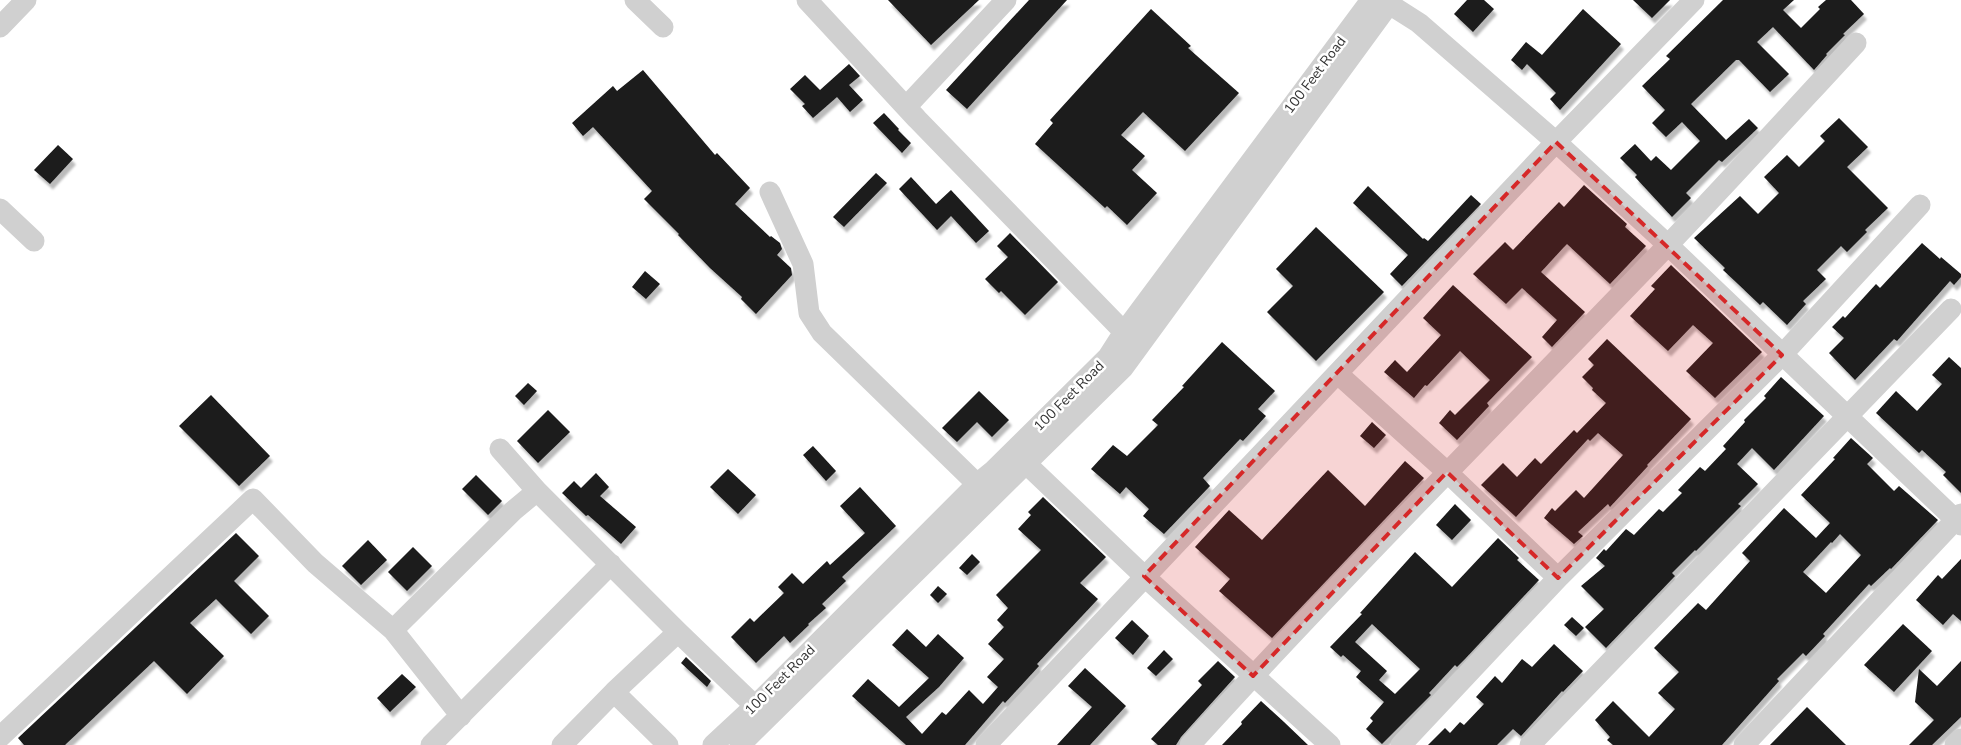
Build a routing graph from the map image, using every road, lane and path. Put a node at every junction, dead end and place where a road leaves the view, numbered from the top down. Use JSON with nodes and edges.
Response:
{"nodes":[{"id":1,"x":26,"y":0,"type":"edge"},
{"id":2,"x":636,"y":0,"type":"edge"},
{"id":3,"x":807,"y":0,"type":"edge"},
{"id":4,"x":1006,"y":0,"type":"edge"},
{"id":5,"x":1694,"y":0,"type":"edge"},
{"id":6,"x":1384,"y":1,"type":"edge"},
{"id":7,"x":663,"y":27,"type":"dead end"},
{"id":8,"x":0,"y":28,"type":"edge"},
{"id":9,"x":1856,"y":43,"type":"dead end"},
{"id":10,"x":906,"y":107,"type":"junction"},
{"id":11,"x":1556,"y":142,"type":"junction"},
{"id":12,"x":770,"y":192,"type":"dead end"},
{"id":13,"x":1920,"y":205,"type":"dead end"},
{"id":14,"x":0,"y":209,"type":"edge"},
{"id":15,"x":34,"y":241,"type":"dead end"},
{"id":16,"x":1668,"y":245,"type":"junction"},
{"id":17,"x":1951,"y":309,"type":"dead end"},
{"id":18,"x":1124,"y":332,"type":"junction"},
{"id":19,"x":1782,"y":355,"type":"junction"},
{"id":20,"x":1338,"y":374,"type":"junction"},
{"id":21,"x":1847,"y":417,"type":"junction"},
{"id":22,"x":500,"y":449,"type":"dead end"},
{"id":23,"x":1019,"y":457,"type":"junction"},
{"id":24,"x":1448,"y":472,"type":"junction"},
{"id":25,"x":977,"y":484,"type":"junction"},
{"id":26,"x":537,"y":491,"type":"junction"},
{"id":27,"x":1959,"y":520,"type":"edge"},
{"id":28,"x":611,"y":564,"type":"junction"},
{"id":29,"x":1144,"y":576,"type":"junction"},
{"id":30,"x":1558,"y":578,"type":"junction"},
{"id":31,"x":393,"y":630,"type":"junction"},
{"id":32,"x":678,"y":632,"type":"junction"},
{"id":33,"x":1253,"y":676,"type":"junction"},
{"id":34,"x":614,"y":692,"type":"junction"},
{"id":35,"x":755,"y":706,"type":"junction"},
{"id":36,"x":461,"y":716,"type":"junction"},
{"id":37,"x":0,"y":737,"type":"edge"},
{"id":38,"x":1961,"y":739,"type":"edge"},
{"id":39,"x":430,"y":745,"type":"edge"},
{"id":40,"x":562,"y":745,"type":"edge"},
{"id":41,"x":668,"y":745,"type":"edge"},
{"id":42,"x":713,"y":745,"type":"edge"},
{"id":43,"x":740,"y":745,"type":"edge"},
{"id":44,"x":986,"y":745,"type":"edge"},
{"id":45,"x":1190,"y":745,"type":"edge"},
{"id":46,"x":1330,"y":745,"type":"edge"},
{"id":47,"x":1401,"y":745,"type":"edge"},
{"id":48,"x":1530,"y":745,"type":"edge"},
{"id":49,"x":1744,"y":745,"type":"edge"},
{"id":50,"x":1956,"y":745,"type":"edge"}],
"edges":[{"from":1,"to":8,"type":"street"},
{"from":2,"to":7,"type":"street"},
{"from":3,"to":10,"type":"street"},
{"from":4,"to":10,"type":"street"},
{"from":5,"to":11,"type":"street"},
{"from":6,"to":11,"type":"street"},
{"from":6,"to":18,"type":"street","name":"100 Feet Road"},
{"from":6,"to":23,"type":"street","name":"100 Feet Road"},
{"from":9,"to":16,"type":"street"},
{"from":10,"to":18,"type":"street"},
{"from":11,"to":16,"type":"street"},
{"from":11,"to":20,"type":"street"},
{"from":12,"to":25,"type":"street"},
{"from":13,"to":19,"type":"street"},
{"from":14,"to":15,"type":"street"},
{"from":16,"to":19,"type":"street"},
{"from":16,"to":24,"type":"street"},
{"from":17,"to":21,"type":"street"},
{"from":18,"to":23,"type":"street","name":"100 Feet Road"},
{"from":19,"to":21,"type":"street"},
{"from":19,"to":30,"type":"street"},
{"from":20,"to":24,"type":"street"},
{"from":20,"to":29,"type":"street"},
{"from":21,"to":27,"type":"street"},
{"from":21,"to":48,"type":"street"},
{"from":22,"to":26,"type":"street"},
{"from":23,"to":25,"type":"street","name":"100 Feet Road"},
{"from":23,"to":29,"type":"street"},
{"from":23,"to":43,"type":"street","name":"100 Feet Road"},
{"from":24,"to":30,"type":"street"},
{"from":24,"to":33,"type":"street"},
{"from":25,"to":35,"type":"street","name":"100 Feet Road"},
{"from":26,"to":28,"type":"street"},
{"from":26,"to":31,"type":"street"},
{"from":27,"to":49,"type":"street"},
{"from":28,"to":32,"type":"street"},
{"from":28,"to":36,"type":"street"},
{"from":29,"to":33,"type":"street"},
{"from":29,"to":44,"type":"street"},
{"from":30,"to":47,"type":"street"},
{"from":31,"to":36,"type":"street"},
{"from":31,"to":37,"type":"street"},
{"from":32,"to":34,"type":"street"},
{"from":32,"to":35,"type":"street"},
{"from":33,"to":45,"type":"street"},
{"from":33,"to":46,"type":"street"},
{"from":34,"to":40,"type":"street"},
{"from":34,"to":41,"type":"street"},
{"from":35,"to":42,"type":"street","name":"100 Feet Road"},
{"from":36,"to":39,"type":"street"},
{"from":38,"to":50,"type":"street"}]}
